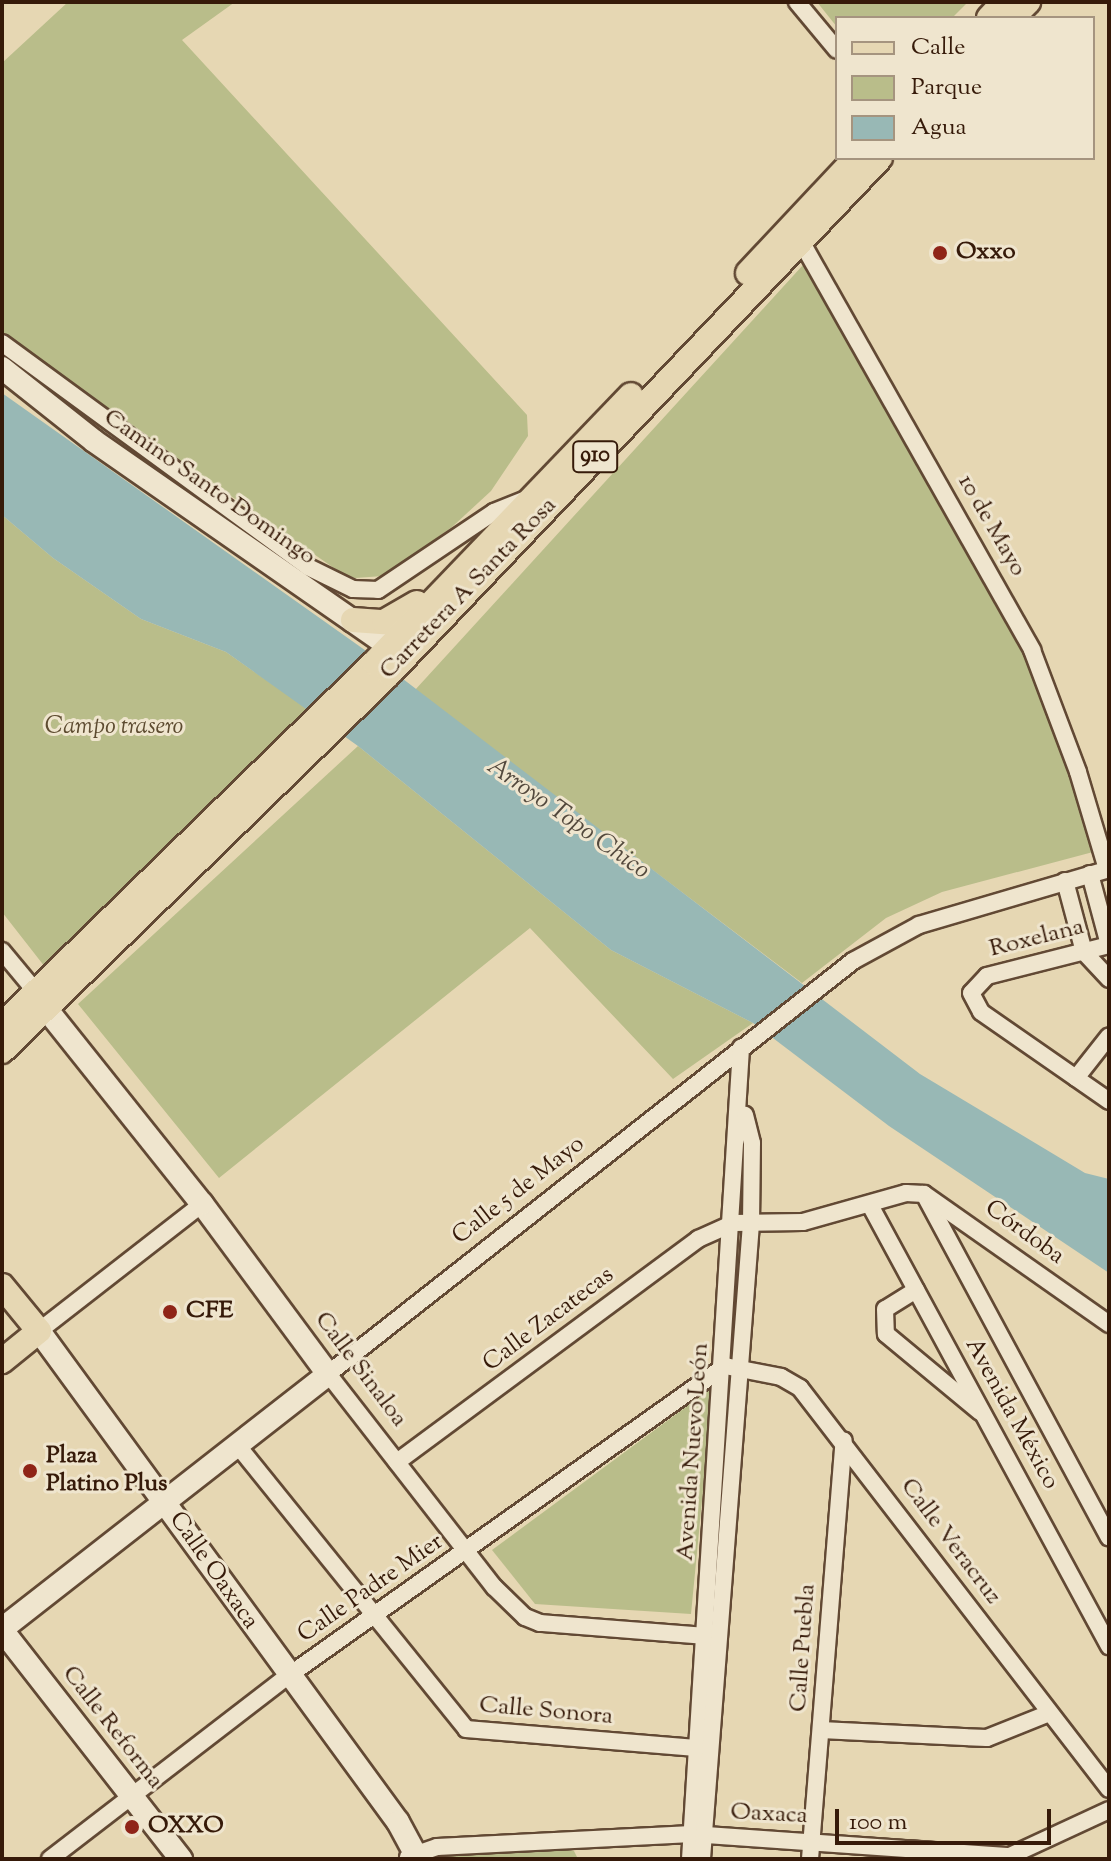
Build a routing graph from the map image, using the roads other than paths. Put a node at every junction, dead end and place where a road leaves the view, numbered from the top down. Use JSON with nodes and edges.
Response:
{"nodes":[{"id":1,"x":797,"y":2,"type":"edge"},
{"id":2,"x":835,"y":48,"type":"edge"},
{"id":3,"x":854,"y":160,"type":"edge"},
{"id":4,"x":878,"y":160,"type":"edge"},
{"id":5,"x":796,"y":234,"type":"junction"},
{"id":6,"x":2,"y":343,"type":"edge"},
{"id":7,"x":2,"y":368,"type":"edge"},
{"id":8,"x":531,"y":498,"type":"junction"},
{"id":9,"x":468,"y":563,"type":"junction"},
{"id":10,"x":353,"y":620,"type":"junction"},
{"id":11,"x":384,"y":661,"type":"junction"},
{"id":12,"x":1108,"y":869,"type":"edge"},
{"id":13,"x":1090,"y":874,"type":"junction"},
{"id":14,"x":1065,"y":881,"type":"junction"},
{"id":15,"x":1109,"y":945,"type":"edge"},
{"id":16,"x":2,"y":951,"type":"edge"},
{"id":17,"x":1084,"y":952,"type":"junction"},
{"id":18,"x":1109,"y":979,"type":"edge"},
{"id":19,"x":40,"y":999,"type":"junction"},
{"id":20,"x":2,"y":1025,"type":"edge"},
{"id":21,"x":1109,"y":1036,"type":"edge"},
{"id":22,"x":741,"y":1048,"type":"junction"},
{"id":23,"x":2,"y":1051,"type":"edge"},
{"id":24,"x":1076,"y":1078,"type":"junction"},
{"id":25,"x":1109,"y":1101,"type":"edge"},
{"id":26,"x":924,"y":1194,"type":"junction"},
{"id":27,"x":202,"y":1204,"type":"junction"},
{"id":28,"x":870,"y":1205,"type":"junction"},
{"id":29,"x":742,"y":1223,"type":"junction"},
{"id":30,"x":2,"y":1286,"type":"edge"},
{"id":31,"x":916,"y":1290,"type":"junction"},
{"id":32,"x":1109,"y":1324,"type":"edge"},
{"id":33,"x":39,"y":1331,"type":"junction"},
{"id":34,"x":312,"y":1350,"type":"junction"},
{"id":35,"x":2,"y":1361,"type":"edge"},
{"id":36,"x":731,"y":1367,"type":"junction"},
{"id":37,"x":328,"y":1374,"type":"junction"},
{"id":38,"x":309,"y":1388,"type":"junction"},
{"id":39,"x":985,"y":1416,"type":"junction"},
{"id":40,"x":844,"y":1440,"type":"junction"},
{"id":41,"x":238,"y":1446,"type":"junction"},
{"id":42,"x":397,"y":1462,"type":"junction"},
{"id":43,"x":163,"y":1502,"type":"junction"},
{"id":44,"x":1109,"y":1537,"type":"edge"},
{"id":45,"x":468,"y":1552,"type":"junction"},
{"id":46,"x":374,"y":1615,"type":"junction"},
{"id":47,"x":2,"y":1630,"type":"edge"},
{"id":48,"x":711,"y":1634,"type":"junction"},
{"id":49,"x":1109,"y":1646,"type":"edge"},
{"id":50,"x":288,"y":1676,"type":"junction"},
{"id":51,"x":1047,"y":1714,"type":"junction"},
{"id":52,"x":821,"y":1730,"type":"junction"},
{"id":53,"x":704,"y":1748,"type":"junction"},
{"id":54,"x":1109,"y":1789,"type":"edge"},
{"id":55,"x":131,"y":1794,"type":"junction"},
{"id":56,"x":1109,"y":1810,"type":"edge"},
{"id":57,"x":698,"y":1835,"type":"junction"},
{"id":58,"x":812,"y":1841,"type":"junction"},
{"id":59,"x":920,"y":1854,"type":"edge"},
{"id":60,"x":413,"y":1857,"type":"edge"},
{"id":61,"x":1010,"y":1857,"type":"edge"},
{"id":62,"x":50,"y":1859,"type":"edge"},
{"id":63,"x":181,"y":1859,"type":"edge"},
{"id":64,"x":690,"y":1859,"type":"edge"},
{"id":65,"x":702,"y":1859,"type":"edge"},
{"id":66,"x":810,"y":1859,"type":"edge"}],
"edges":[{"from":1,"to":2,"type":"street"},
{"from":3,"to":5,"type":"main road","name":"Carretera A Santa Rosa","number":"910"},
{"from":4,"to":5,"type":"main road","name":"Carretera A Santa Rosa","number":"910"},
{"from":5,"to":8,"type":"main road","name":"Carretera A Santa Rosa","number":"910"},
{"from":5,"to":11,"type":"main road","name":"Carretera A Santa Rosa","number":"910"},
{"from":5,"to":12,"type":"street","name":"10 de Mayo"},
{"from":6,"to":8,"type":"street"},
{"from":7,"to":10,"type":"street","name":"Camino Santo Domingo"},
{"from":8,"to":9,"type":"main road","name":"Carretera A Santa Rosa","number":"910"},
{"from":9,"to":10,"type":"main road"},
{"from":9,"to":11,"type":"main road","name":"Carretera A Santa Rosa","number":"910"},
{"from":10,"to":11,"type":"street","name":"Camino Santo Domingo"},
{"from":11,"to":19,"type":"main road","name":"Carretera A Santa Rosa","number":"910"},
{"from":12,"to":13,"type":"street","name":"Calle 5 de Mayo"},
{"from":13,"to":14,"type":"street","name":"Calle 5 de Mayo"},
{"from":13,"to":15,"type":"street"},
{"from":14,"to":17,"type":"street"},
{"from":14,"to":22,"type":"street","name":"Calle 5 de Mayo"},
{"from":15,"to":17,"type":"street","name":"Roxelana"},
{"from":16,"to":19,"type":"street"},
{"from":17,"to":18,"type":"street"},
{"from":17,"to":24,"type":"street","name":"Roxelana"},
{"from":19,"to":20,"type":"main road","number":"910"},
{"from":19,"to":23,"type":"main road","number":"910"},
{"from":19,"to":27,"type":"street","name":"Calle Sinaloa"},
{"from":21,"to":24,"type":"street"},
{"from":22,"to":29,"type":"street","name":"Avenida Nuevo León"},
{"from":22,"to":37,"type":"street","name":"Calle 5 de Mayo"},
{"from":24,"to":25,"type":"street","name":"Roxelana"},
{"from":26,"to":28,"type":"street"},
{"from":26,"to":32,"type":"street","name":"Córdoba"},
{"from":26,"to":44,"type":"street","name":"Avenida México"},
{"from":27,"to":33,"type":"street"},
{"from":27,"to":34,"type":"street","name":"Calle Sinaloa"},
{"from":28,"to":29,"type":"street"},
{"from":28,"to":31,"type":"street","name":"Avenida México"},
{"from":29,"to":36,"type":"street","name":"Avenida Nuevo León"},
{"from":29,"to":42,"type":"street","name":"Calle Zacatecas"},
{"from":30,"to":33,"type":"main road","name":"Calle Oaxaca"},
{"from":31,"to":39,"type":"street","name":"Avenida México"},
{"from":31,"to":39,"type":"street"},
{"from":33,"to":35,"type":"main road"},
{"from":33,"to":43,"type":"street","name":"Calle Oaxaca"},
{"from":34,"to":37,"type":"street","name":"Calle Sinaloa"},
{"from":34,"to":38,"type":"street"},
{"from":36,"to":40,"type":"street","name":"Calle Veracruz"},
{"from":36,"to":45,"type":"street","name":"Calle Padre Mier"},
{"from":36,"to":48,"type":"street","name":"Avenida Nuevo León"},
{"from":37,"to":38,"type":"street","name":"Calle 5 de Mayo"},
{"from":37,"to":42,"type":"street","name":"Calle Sinaloa"},
{"from":38,"to":41,"type":"street","name":"Calle 5 de Mayo"},
{"from":39,"to":49,"type":"street","name":"Avenida México"},
{"from":40,"to":51,"type":"street","name":"Calle Veracruz"},
{"from":40,"to":52,"type":"street","name":"Calle Puebla"},
{"from":41,"to":43,"type":"street","name":"Calle 5 de Mayo"},
{"from":41,"to":46,"type":"street","name":"Calle Sonora"},
{"from":42,"to":45,"type":"street","name":"Calle Sinaloa"},
{"from":43,"to":47,"type":"street","name":"Calle 5 de Mayo"},
{"from":43,"to":50,"type":"street","name":"Calle Oaxaca"},
{"from":45,"to":46,"type":"street","name":"Calle Padre Mier"},
{"from":45,"to":48,"type":"street","name":"Calle Sinaloa"},
{"from":46,"to":50,"type":"street","name":"Calle Padre Mier"},
{"from":46,"to":53,"type":"street","name":"Calle Sonora"},
{"from":47,"to":55,"type":"street","name":"Calle Reforma"},
{"from":48,"to":53,"type":"street","name":"Avenida Nuevo León"},
{"from":50,"to":55,"type":"street","name":"Calle Padre Mier"},
{"from":50,"to":60,"type":"street","name":"Calle Oaxaca"},
{"from":51,"to":52,"type":"street"},
{"from":51,"to":54,"type":"street","name":"Calle Veracruz"},
{"from":52,"to":58,"type":"street","name":"Calle Puebla"},
{"from":53,"to":57,"type":"street","name":"Avenida Nuevo León"},
{"from":55,"to":62,"type":"street","name":"Calle Padre Mier"},
{"from":55,"to":63,"type":"street","name":"Calle Reforma"},
{"from":56,"to":61,"type":"street","name":"Oaxaca"},
{"from":57,"to":58,"type":"street","name":"Oaxaca"},
{"from":57,"to":60,"type":"street","name":"Oaxaca"},
{"from":57,"to":64,"type":"street","name":"Avenida Nuevo León"},
{"from":57,"to":65,"type":"street"},
{"from":58,"to":59,"type":"street","name":"Oaxaca"},
{"from":58,"to":66,"type":"street","name":"Calle Puebla"},
{"from":59,"to":61,"type":"street","name":"Oaxaca"}]}
